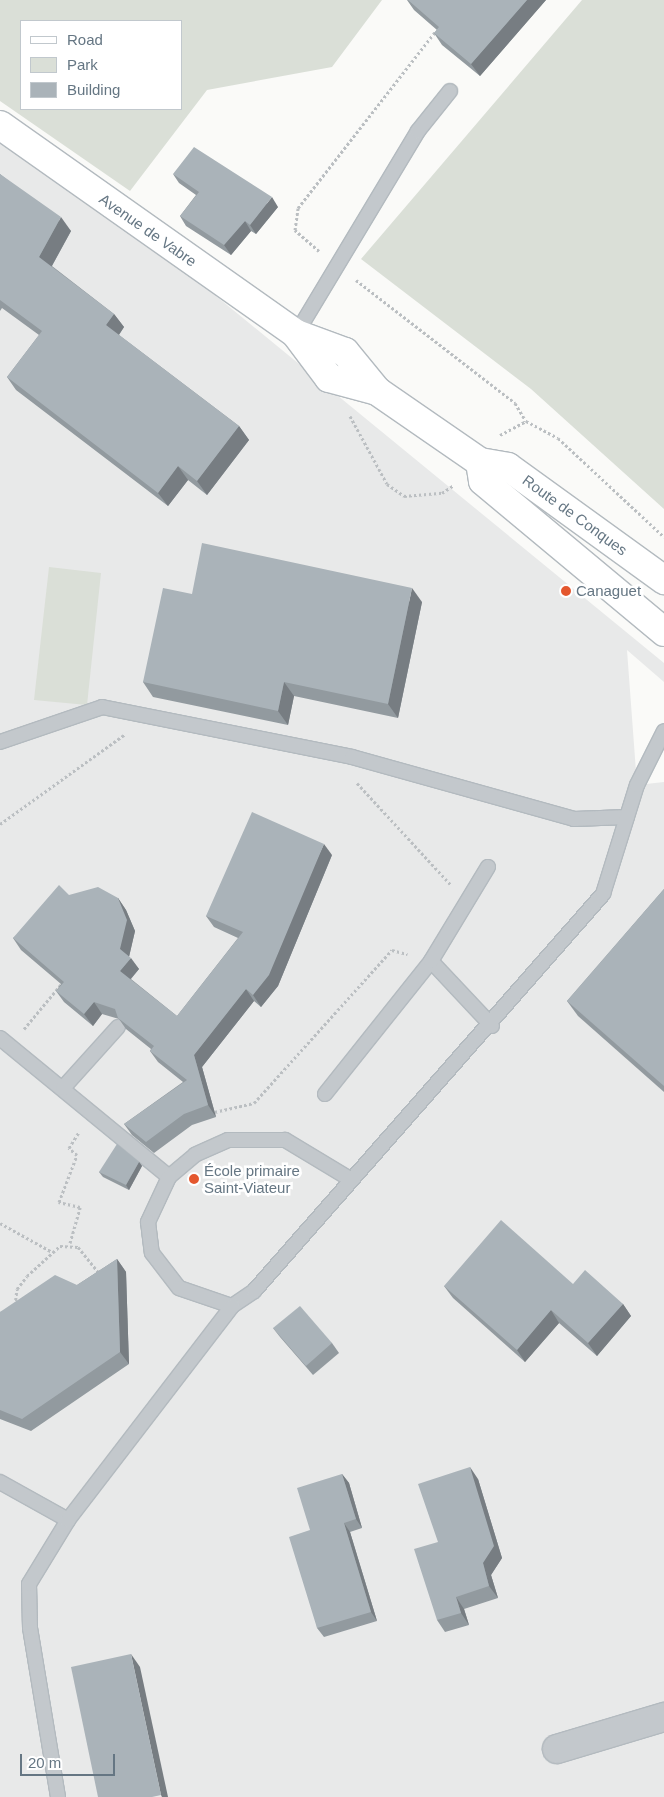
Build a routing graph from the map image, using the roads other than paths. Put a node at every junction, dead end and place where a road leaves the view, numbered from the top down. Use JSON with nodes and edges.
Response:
{"nodes":[{"id":1,"x":450,"y":91,"type":"dead end"},
{"id":2,"x":0,"y":125,"type":"edge"},
{"id":3,"x":296,"y":334,"type":"junction"},
{"id":4,"x":480,"y":462,"type":"junction"},
{"id":5,"x":664,"y":580,"type":"edge"},
{"id":6,"x":664,"y":632,"type":"edge"},
{"id":7,"x":664,"y":731,"type":"edge"},
{"id":8,"x":0,"y":742,"type":"edge"},
{"id":9,"x":627,"y":817,"type":"junction"},
{"id":10,"x":488,"y":867,"type":"dead end"},
{"id":11,"x":431,"y":961,"type":"junction"},
{"id":12,"x":492,"y":1026,"type":"junction"},
{"id":13,"x":118,"y":1027,"type":"edge"},
{"id":14,"x":5,"y":1042,"type":"edge"},
{"id":15,"x":63,"y":1088,"type":"junction"},
{"id":16,"x":324,"y":1094,"type":"dead end"},
{"id":17,"x":169,"y":1177,"type":"junction"},
{"id":18,"x":350,"y":1179,"type":"junction"},
{"id":19,"x":232,"y":1306,"type":"junction"},
{"id":20,"x":0,"y":1482,"type":"edge"},
{"id":21,"x":68,"y":1520,"type":"junction"},
{"id":22,"x":664,"y":1717,"type":"edge"},
{"id":23,"x":556,"y":1749,"type":"dead end"},
{"id":24,"x":58,"y":1797,"type":"edge"}],
"edges":[{"from":1,"to":3,"type":"lane"},
{"from":2,"to":3,"type":"main road","name":"Avenue de Vabre"},
{"from":3,"to":4,"type":"main road","name":"Route de Conques"},
{"from":4,"to":5,"type":"main road","name":"Route de Conques"},
{"from":4,"to":6,"type":"main road","name":"Route de Conques"},
{"from":7,"to":9,"type":"lane"},
{"from":8,"to":9,"type":"lane"},
{"from":9,"to":12,"type":"lane"},
{"from":10,"to":11,"type":"lane"},
{"from":11,"to":12,"type":"lane"},
{"from":11,"to":16,"type":"lane"},
{"from":12,"to":18,"type":"lane"},
{"from":13,"to":15,"type":"lane"},
{"from":14,"to":15,"type":"lane"},
{"from":15,"to":17,"type":"lane"},
{"from":17,"to":18,"type":"lane"},
{"from":17,"to":19,"type":"lane"},
{"from":18,"to":19,"type":"lane"},
{"from":19,"to":21,"type":"lane"},
{"from":20,"to":21,"type":"lane"},
{"from":21,"to":24,"type":"lane"},
{"from":22,"to":23,"type":"street"}]}
